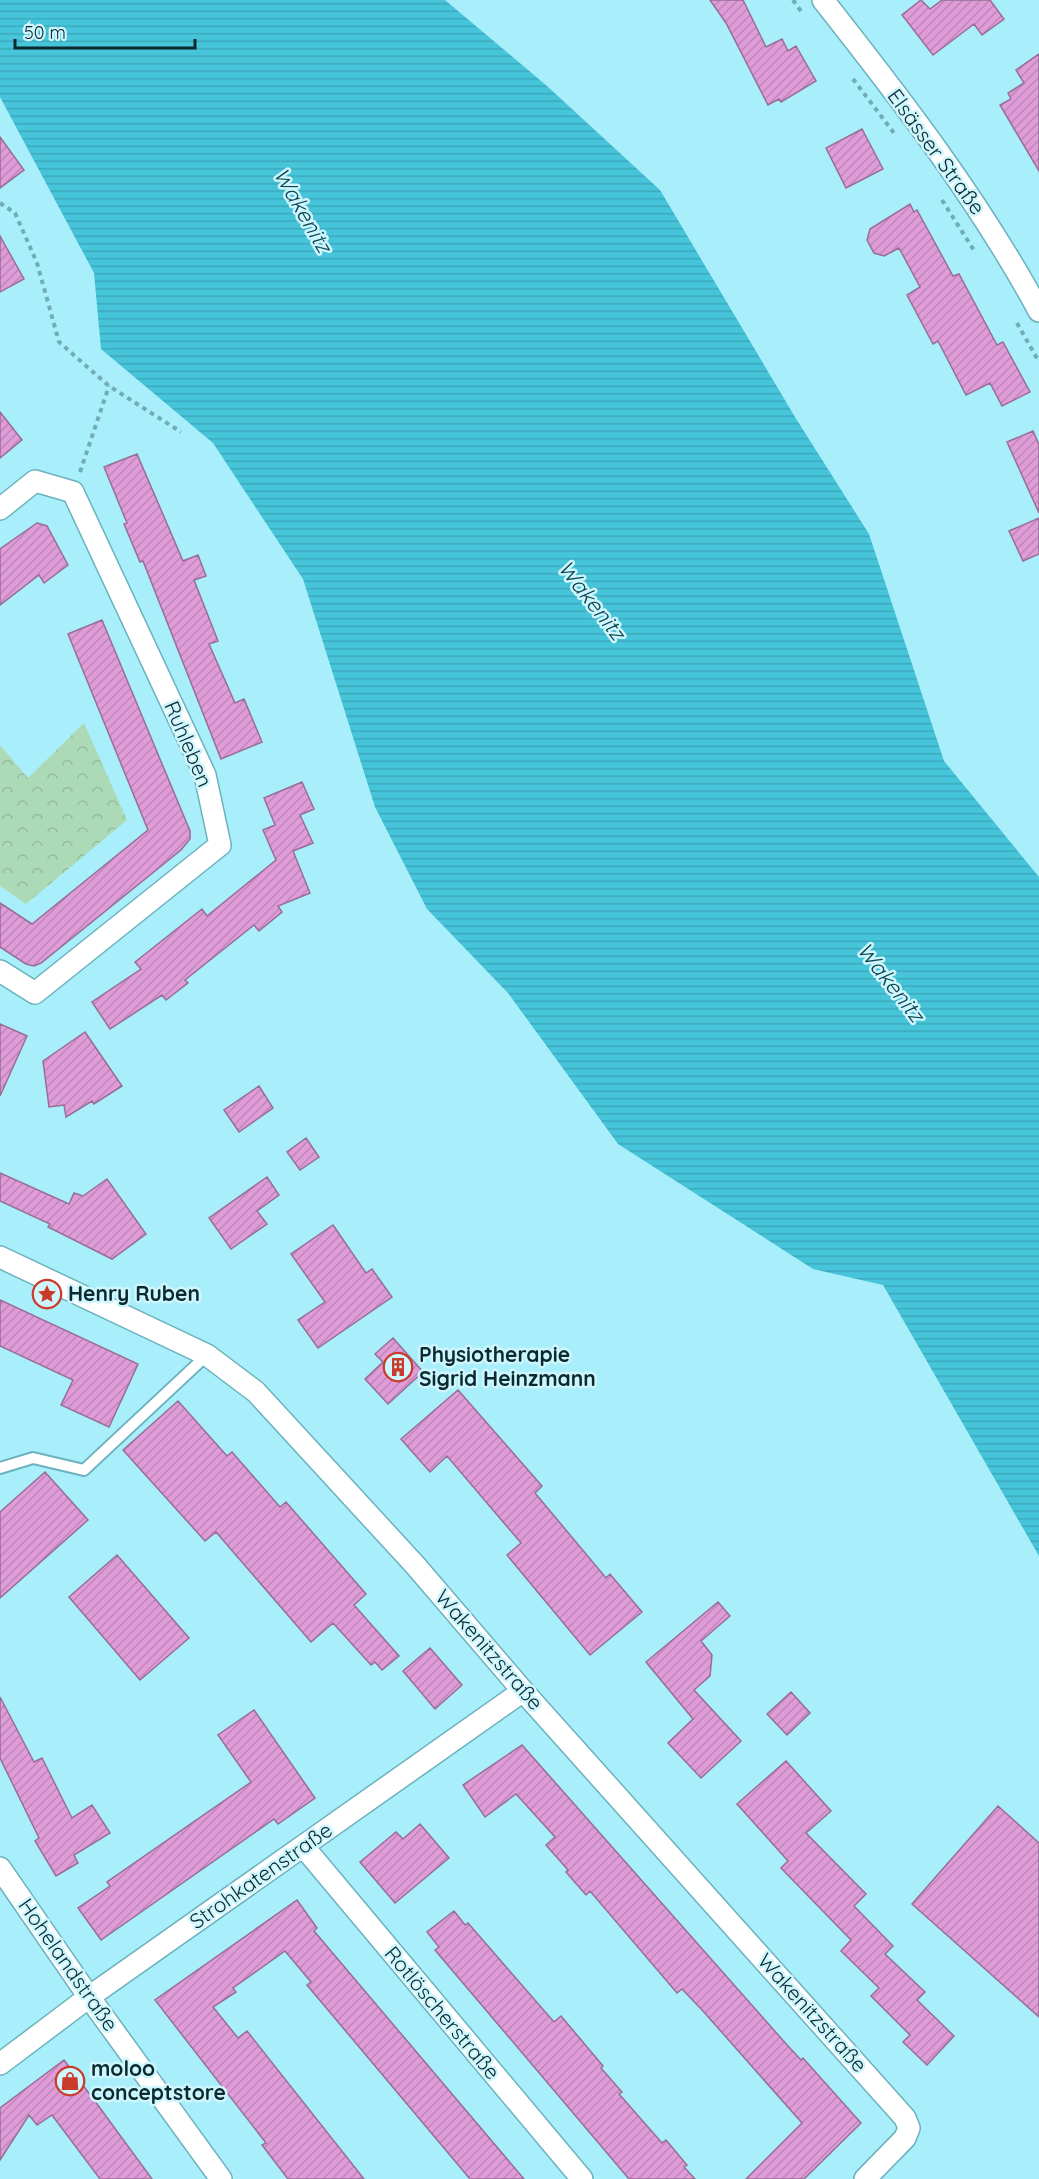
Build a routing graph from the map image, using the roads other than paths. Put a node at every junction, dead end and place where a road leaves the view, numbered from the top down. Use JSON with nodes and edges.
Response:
{"nodes":[{"id":1,"x":823,"y":0,"type":"edge"},
{"id":2,"x":1039,"y":311,"type":"edge"},
{"id":3,"x":0,"y":509,"type":"edge"},
{"id":4,"x":0,"y":971,"type":"edge"},
{"id":5,"x":0,"y":1257,"type":"edge"},
{"id":6,"x":207,"y":1355,"type":"junction"},
{"id":7,"x":0,"y":1468,"type":"edge"},
{"id":8,"x":523,"y":1691,"type":"junction"},
{"id":9,"x":303,"y":1846,"type":"junction"},
{"id":10,"x":0,"y":1868,"type":"edge"},
{"id":11,"x":89,"y":1997,"type":"junction"},
{"id":12,"x":0,"y":2064,"type":"edge"},
{"id":13,"x":221,"y":2179,"type":"edge"},
{"id":14,"x":582,"y":2179,"type":"edge"},
{"id":15,"x":865,"y":2179,"type":"edge"}],
"edges":[{"from":1,"to":2,"type":"street","name":"Elsässer Straße"},
{"from":3,"to":4,"type":"street","name":"Ruhleben"},
{"from":5,"to":6,"type":"street","name":"Wakenitzstraße"},
{"from":6,"to":7,"type":"lane"},
{"from":6,"to":8,"type":"street","name":"Wakenitzstraße"},
{"from":8,"to":9,"type":"street","name":"Strohkatenstraße"},
{"from":8,"to":15,"type":"street","name":"Wakenitzstraße"},
{"from":9,"to":11,"type":"street","name":"Strohkatenstraße"},
{"from":9,"to":14,"type":"street","name":"Rotlöscherstraße"},
{"from":10,"to":11,"type":"street","name":"Hohelandstraße"},
{"from":11,"to":12,"type":"street","name":"Strohkatenstraße"},
{"from":11,"to":13,"type":"street","name":"Hohelandstraße"}]}
